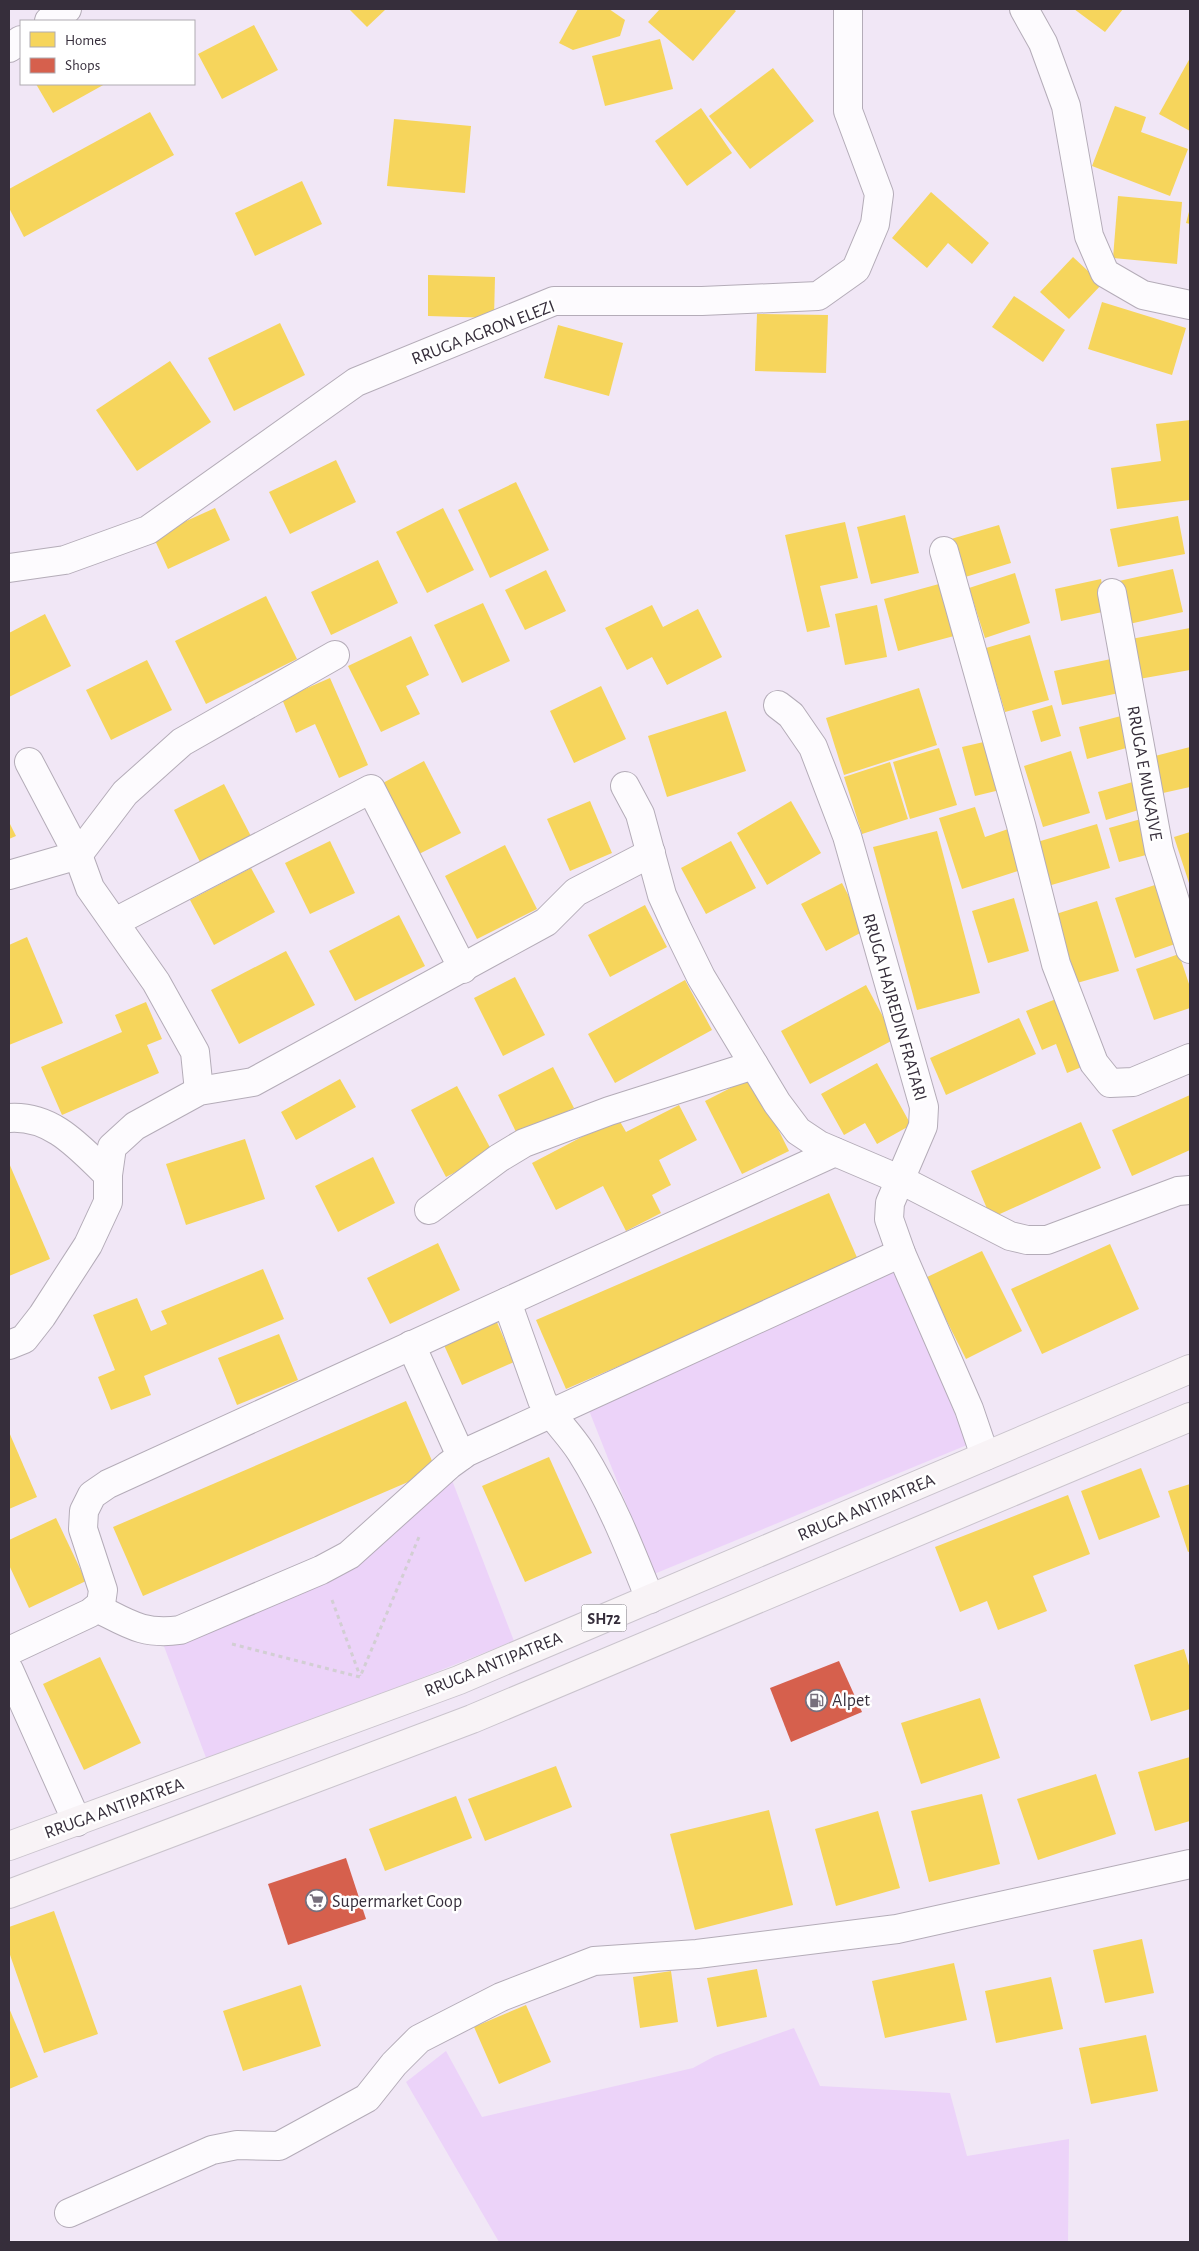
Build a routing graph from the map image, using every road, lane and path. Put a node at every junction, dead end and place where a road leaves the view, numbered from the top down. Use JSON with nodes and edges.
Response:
{"nodes":[{"id":1,"x":67,"y":9,"type":"edge"},
{"id":2,"x":848,"y":9,"type":"edge"},
{"id":3,"x":1024,"y":9,"type":"edge"},
{"id":4,"x":50,"y":20,"type":"edge"},
{"id":5,"x":20,"y":41,"type":"edge"},
{"id":6,"x":9,"y":48,"type":"edge"},
{"id":7,"x":1190,"y":305,"type":"edge"},
{"id":8,"x":944,"y":551,"type":"dead end"},
{"id":9,"x":9,"y":568,"type":"edge"},
{"id":10,"x":1112,"y":593,"type":"dead end"},
{"id":11,"x":336,"y":655,"type":"dead end"},
{"id":12,"x":778,"y":705,"type":"dead end"},
{"id":13,"x":29,"y":762,"type":"dead end"},
{"id":14,"x":625,"y":786,"type":"dead end"},
{"id":15,"x":650,"y":853,"type":"junction"},
{"id":16,"x":78,"y":854,"type":"junction"},
{"id":17,"x":9,"y":875,"type":"edge"},
{"id":18,"x":114,"y":922,"type":"junction"},
{"id":19,"x":1190,"y":949,"type":"edge"},
{"id":20,"x":463,"y":969,"type":"junction"},
{"id":21,"x":1190,"y":1058,"type":"edge"},
{"id":22,"x":754,"y":1065,"type":"junction"},
{"id":23,"x":199,"y":1091,"type":"junction"},
{"id":24,"x":9,"y":1118,"type":"edge"},
{"id":25,"x":835,"y":1152,"type":"junction"},
{"id":26,"x":108,"y":1175,"type":"junction"},
{"id":27,"x":900,"y":1180,"type":"junction"},
{"id":28,"x":1190,"y":1190,"type":"edge"},
{"id":29,"x":429,"y":1210,"type":"dead end"},
{"id":30,"x":901,"y":1253,"type":"junction"},
{"id":31,"x":507,"y":1302,"type":"junction"},
{"id":32,"x":411,"y":1345,"type":"junction"},
{"id":33,"x":9,"y":1346,"type":"edge"},
{"id":34,"x":1190,"y":1369,"type":"edge"},
{"id":35,"x":550,"y":1414,"type":"junction"},
{"id":36,"x":1190,"y":1417,"type":"edge"},
{"id":37,"x":461,"y":1456,"type":"junction"},
{"id":38,"x":985,"y":1456,"type":"junction"},
{"id":39,"x":422,"y":1530,"type":"dead end"},
{"id":40,"x":320,"y":1570,"type":"junction"},
{"id":41,"x":650,"y":1599,"type":"junction"},
{"id":42,"x":98,"y":1608,"type":"junction"},
{"id":43,"x":228,"y":1642,"type":"dead end"},
{"id":44,"x":9,"y":1651,"type":"edge"},
{"id":45,"x":9,"y":1670,"type":"edge"},
{"id":46,"x":360,"y":1677,"type":"junction"},
{"id":47,"x":374,"y":1712,"type":"junction"},
{"id":48,"x":77,"y":1822,"type":"junction"},
{"id":49,"x":9,"y":1846,"type":"edge"},
{"id":50,"x":1190,"y":1864,"type":"edge"},
{"id":51,"x":9,"y":1894,"type":"edge"},
{"id":52,"x":69,"y":2213,"type":"dead end"}],
"edges":[{"from":1,"to":4,"type":"street"},
{"from":2,"to":9,"type":"street","name":"RRUGA AGRON ELEZI"},
{"from":3,"to":7,"type":"street"},
{"from":5,"to":6,"type":"street"},
{"from":8,"to":21,"type":"street"},
{"from":10,"to":19,"type":"street","name":"RRUGA E MUKAJVE"},
{"from":11,"to":16,"type":"street"},
{"from":12,"to":27,"type":"street","name":"RRUGA HAJREDIN FRATARI"},
{"from":13,"to":16,"type":"street"},
{"from":14,"to":15,"type":"street"},
{"from":15,"to":20,"type":"street"},
{"from":15,"to":22,"type":"street"},
{"from":16,"to":17,"type":"street"},
{"from":16,"to":18,"type":"street"},
{"from":18,"to":20,"type":"street"},
{"from":18,"to":23,"type":"street"},
{"from":20,"to":23,"type":"street"},
{"from":22,"to":25,"type":"street"},
{"from":22,"to":29,"type":"street"},
{"from":23,"to":26,"type":"street"},
{"from":24,"to":26,"type":"street"},
{"from":25,"to":27,"type":"street"},
{"from":25,"to":31,"type":"street"},
{"from":26,"to":33,"type":"street"},
{"from":27,"to":28,"type":"street"},
{"from":27,"to":30,"type":"street","name":"RRUGA HAJREDIN FRATARI"},
{"from":30,"to":35,"type":"street"},
{"from":30,"to":38,"type":"street","name":"RRUGA HAJREDIN FRATARI"},
{"from":31,"to":32,"type":"street"},
{"from":31,"to":35,"type":"street"},
{"from":32,"to":37,"type":"street"},
{"from":32,"to":42,"type":"street"},
{"from":34,"to":38,"type":"main road","name":"RRUGA ANTIPATREA","number":"SH72"},
{"from":35,"to":37,"type":"street"},
{"from":35,"to":41,"type":"street"},
{"from":36,"to":51,"type":"main road","number":"SH72"},
{"from":37,"to":40,"type":"street"},
{"from":38,"to":41,"type":"main road","name":"RRUGA ANTIPATREA","number":"SH72"},
{"from":39,"to":46,"type":"path"},
{"from":40,"to":42,"type":"street"},
{"from":40,"to":46,"type":"path"},
{"from":41,"to":47,"type":"main road","name":"RRUGA ANTIPATREA","number":"SH72"},
{"from":42,"to":44,"type":"street"},
{"from":43,"to":46,"type":"path"},
{"from":45,"to":48,"type":"street"},
{"from":46,"to":47,"type":"path"},
{"from":47,"to":48,"type":"main road","name":"RRUGA ANTIPATREA","number":"SH72"},
{"from":48,"to":49,"type":"main road","name":"RRUGA ANTIPATREA","number":"SH72"},
{"from":50,"to":52,"type":"street"}]}
